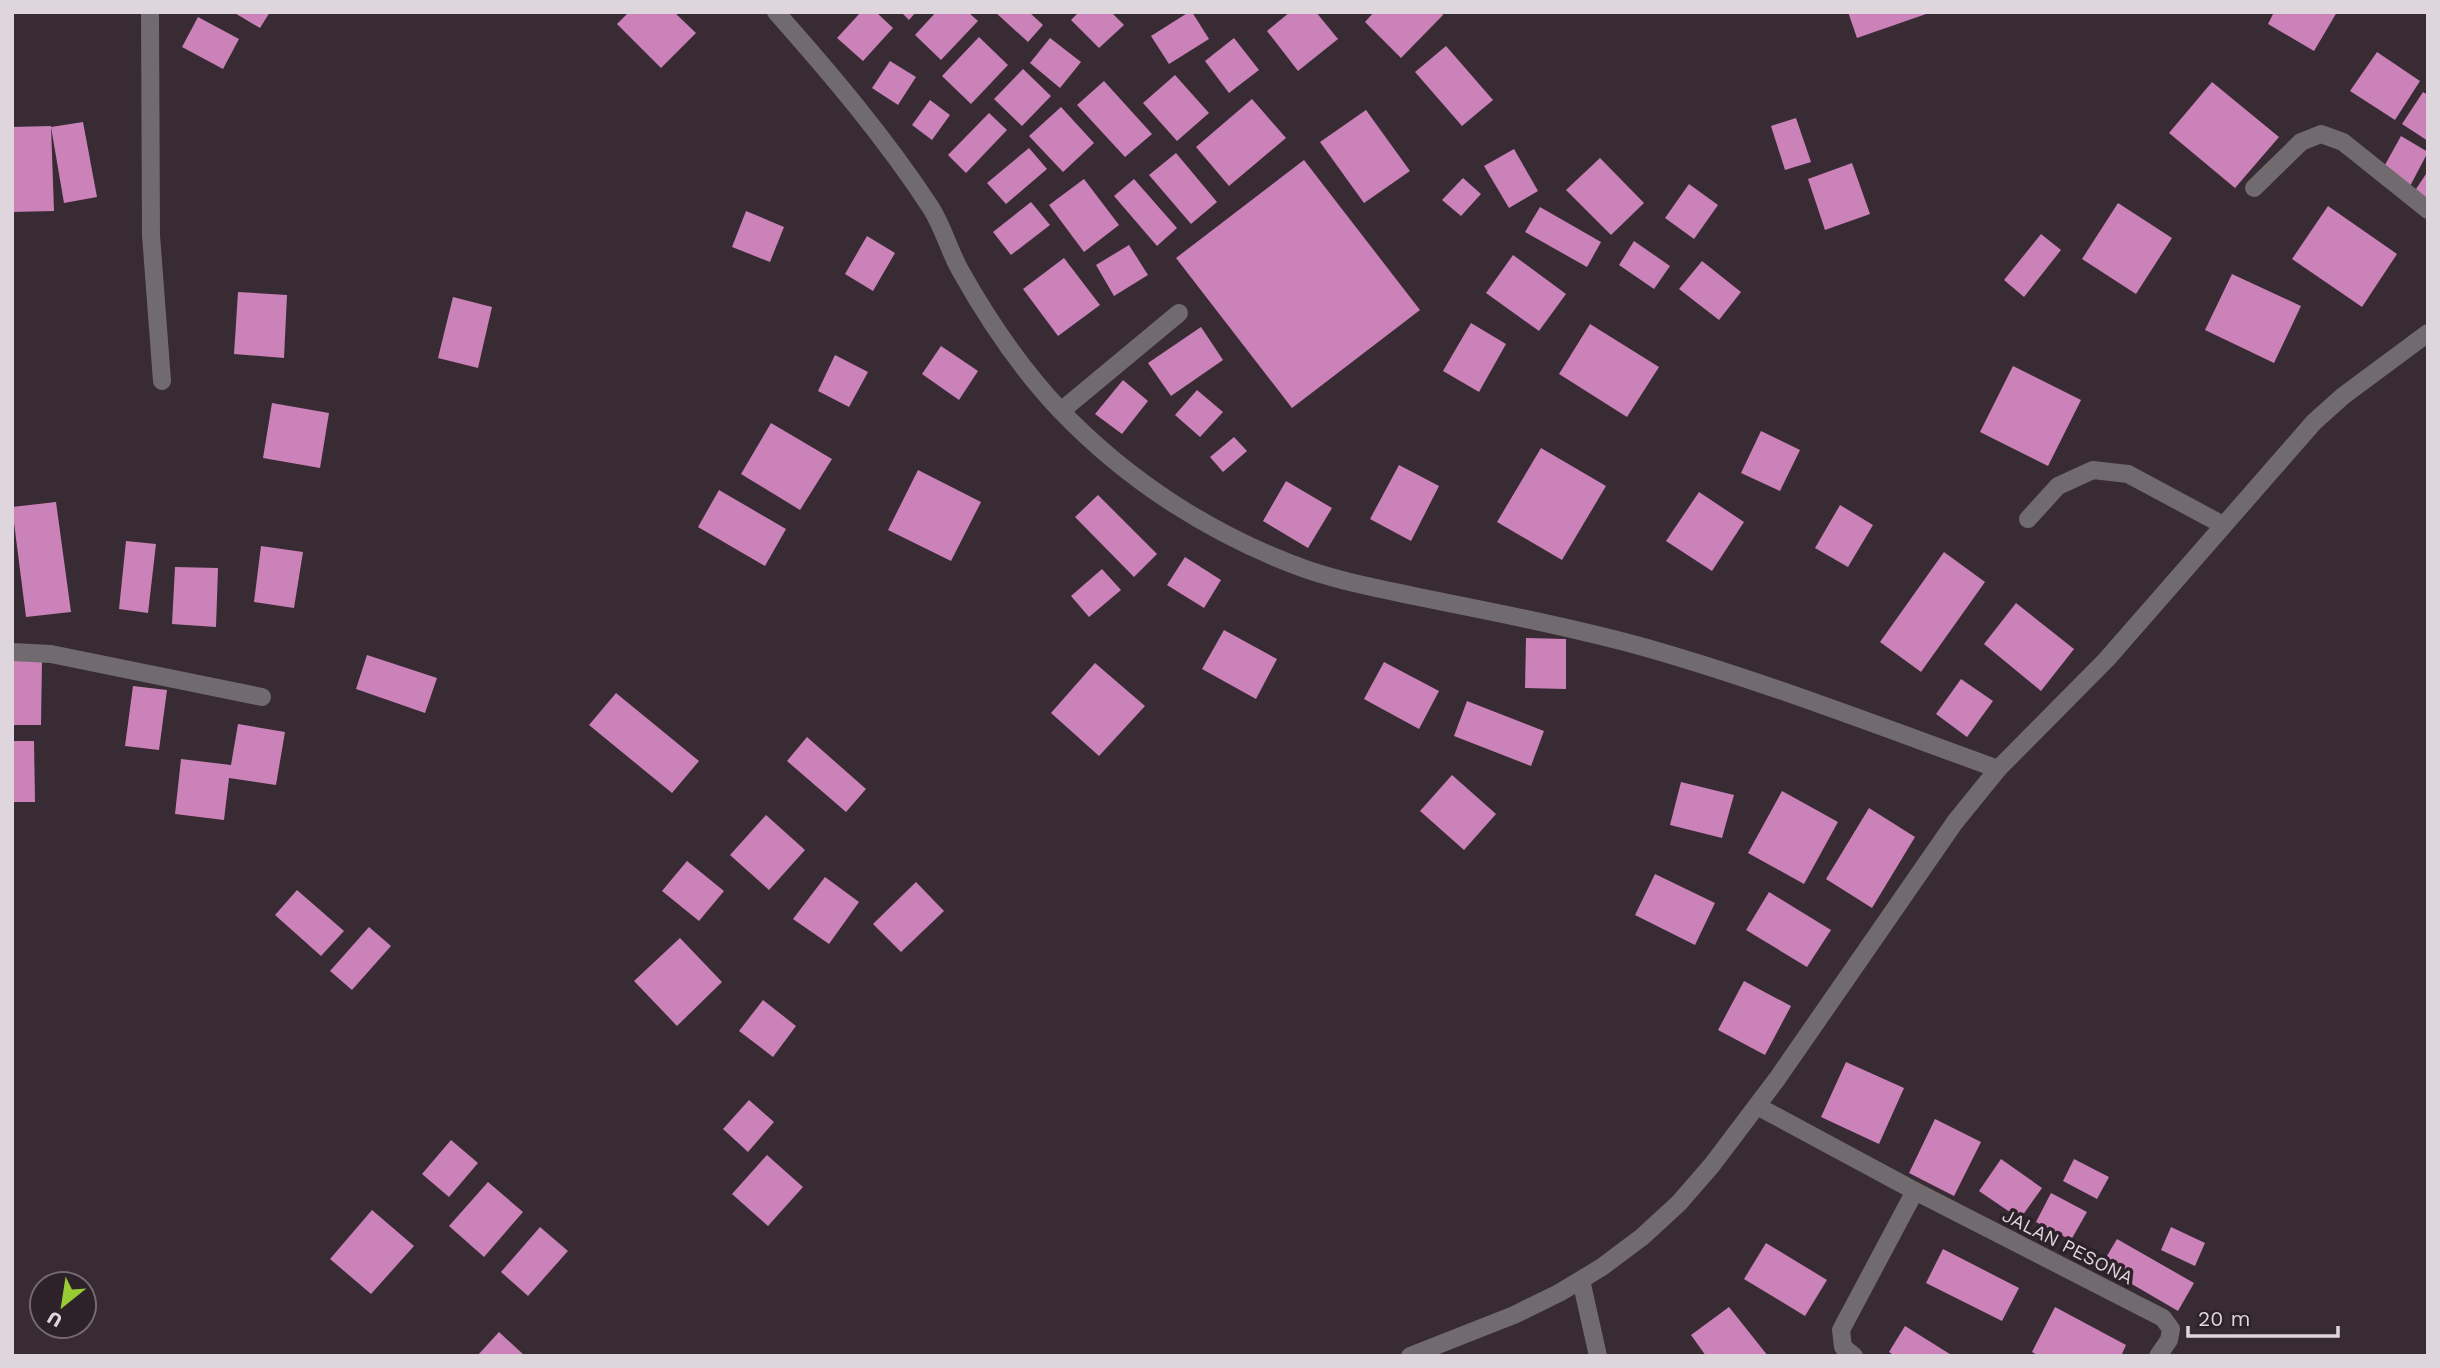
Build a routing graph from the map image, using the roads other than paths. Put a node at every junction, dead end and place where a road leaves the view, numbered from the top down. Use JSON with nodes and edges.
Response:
{"nodes":[{"id":1,"x":150,"y":12,"type":"edge"},
{"id":2,"x":776,"y":12,"type":"edge"},
{"id":3,"x":2254,"y":188,"type":"dead end"},
{"id":4,"x":2428,"y":210,"type":"edge"},
{"id":5,"x":1179,"y":313,"type":"dead end"},
{"id":6,"x":2424,"y":344,"type":"edge"},
{"id":7,"x":162,"y":382,"type":"dead end"},
{"id":8,"x":1061,"y":411,"type":"junction"},
{"id":9,"x":2028,"y":519,"type":"dead end"},
{"id":10,"x":2223,"y":525,"type":"junction"},
{"id":11,"x":12,"y":652,"type":"edge"},
{"id":12,"x":262,"y":697,"type":"dead end"},
{"id":13,"x":1998,"y":769,"type":"junction"},
{"id":14,"x":1757,"y":1106,"type":"junction"},
{"id":15,"x":1914,"y":1191,"type":"junction"},
{"id":16,"x":1581,"y":1280,"type":"junction"},
{"id":17,"x":1410,"y":1356,"type":"edge"},
{"id":18,"x":1598,"y":1356,"type":"edge"},
{"id":19,"x":1854,"y":1356,"type":"edge"},
{"id":20,"x":2158,"y":1356,"type":"edge"}],
"edges":[{"from":1,"to":7,"type":"street"},
{"from":2,"to":8,"type":"street"},
{"from":3,"to":4,"type":"street"},
{"from":5,"to":8,"type":"street"},
{"from":6,"to":10,"type":"street"},
{"from":8,"to":13,"type":"street"},
{"from":9,"to":10,"type":"street"},
{"from":10,"to":13,"type":"street"},
{"from":11,"to":12,"type":"street"},
{"from":13,"to":14,"type":"street"},
{"from":14,"to":15,"type":"street","name":"JALAN PESONA"},
{"from":14,"to":16,"type":"street"},
{"from":15,"to":19,"type":"street"},
{"from":15,"to":20,"type":"street","name":"JALAN PESONA"},
{"from":16,"to":17,"type":"street"},
{"from":16,"to":18,"type":"street"}]}
